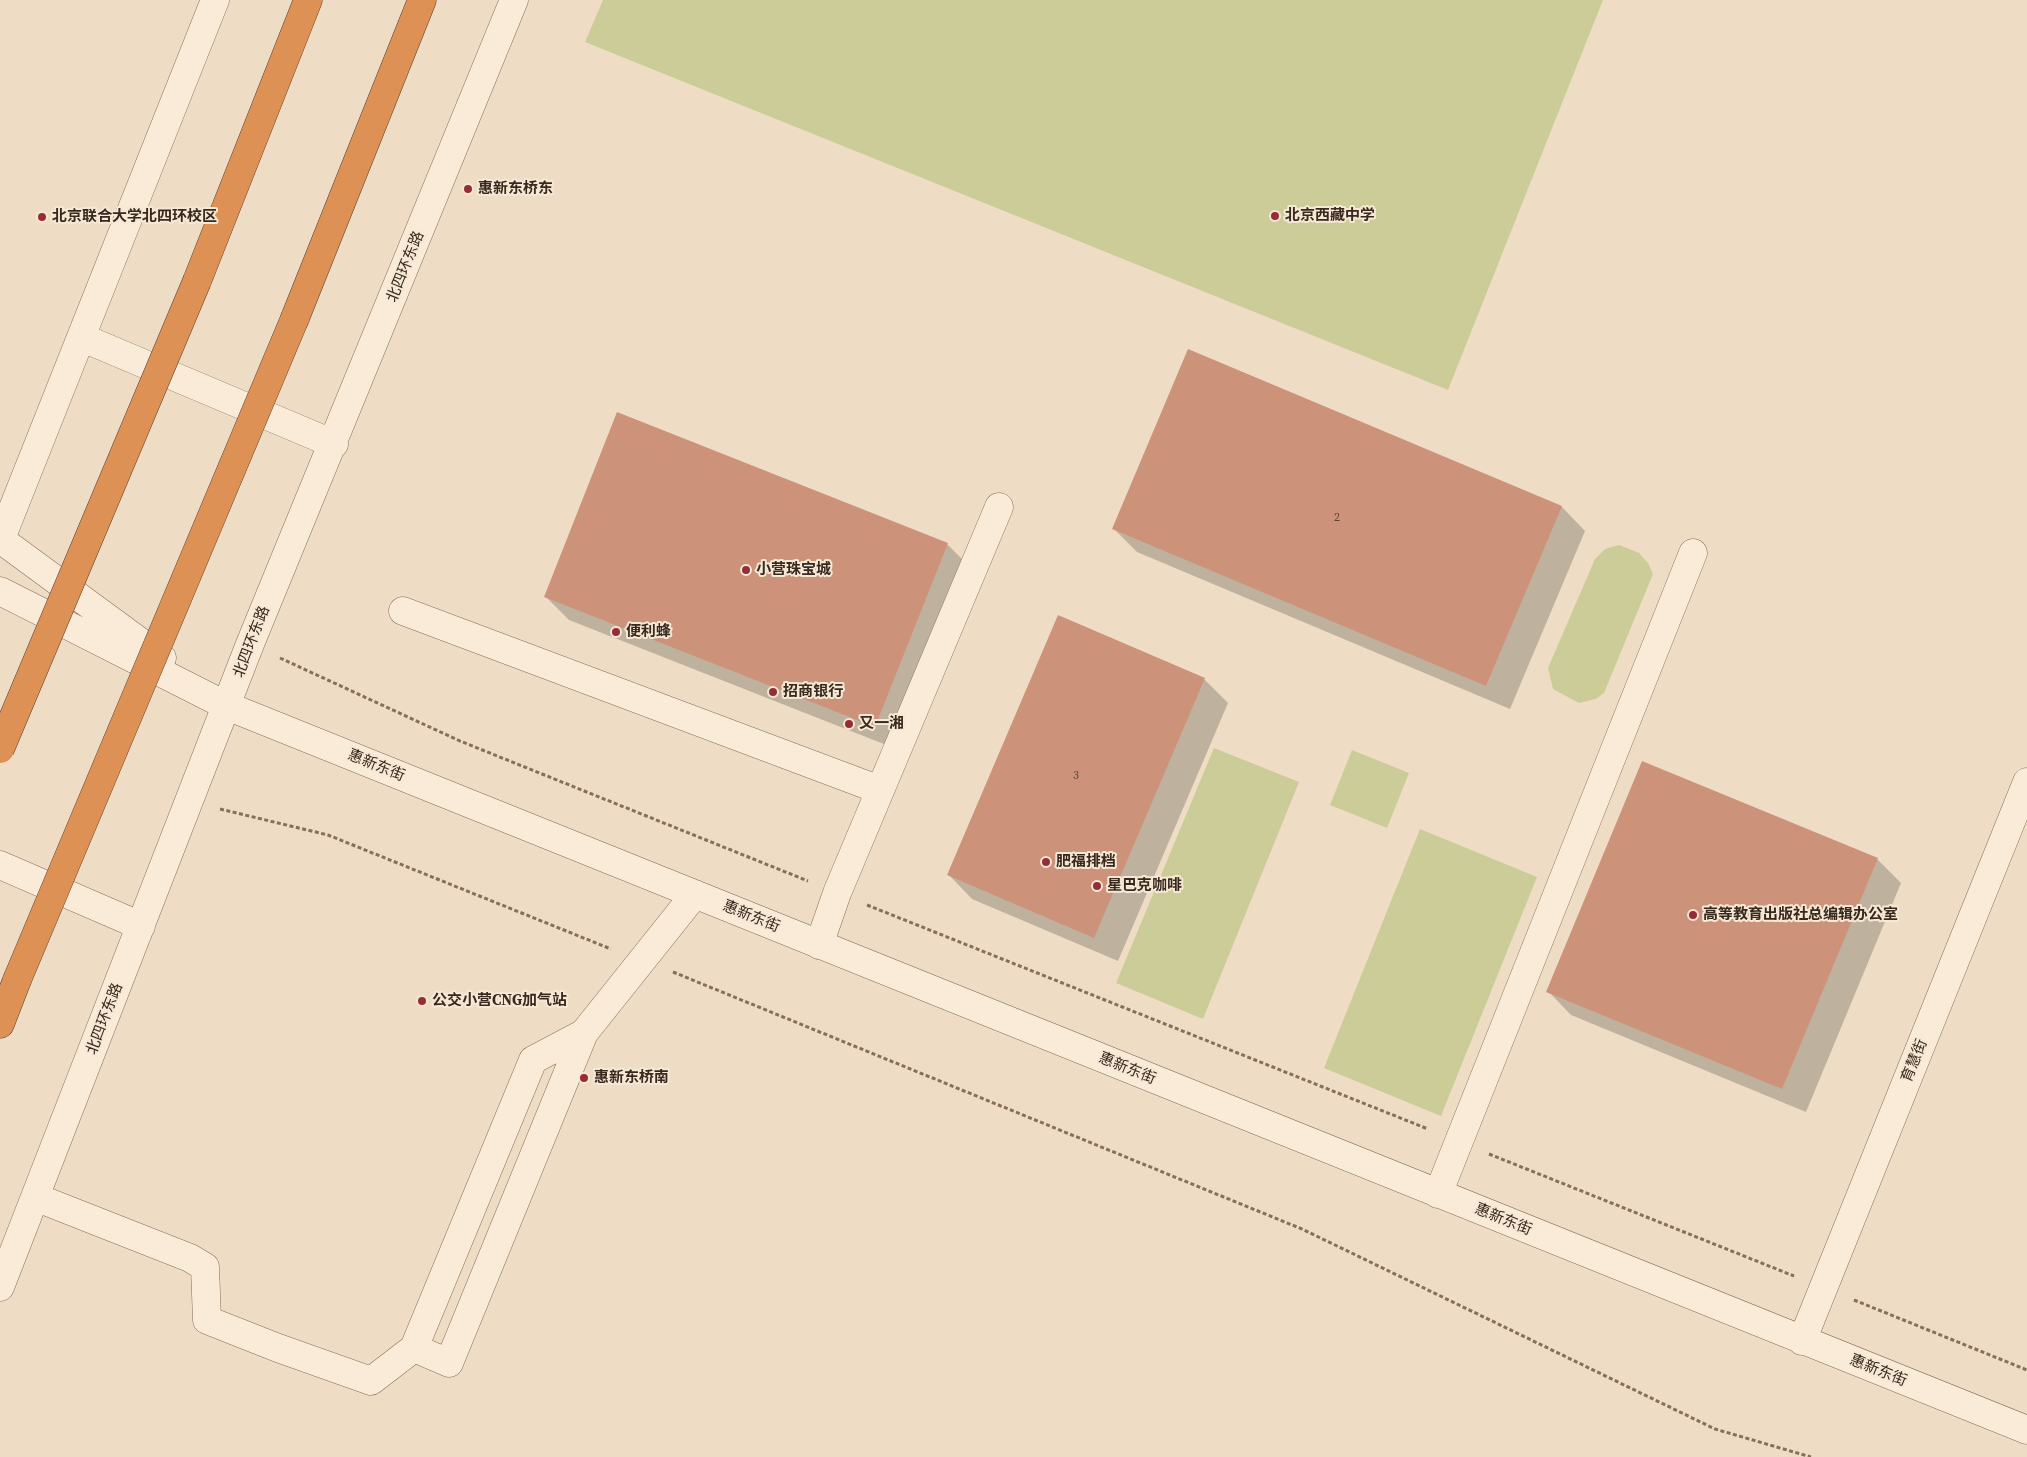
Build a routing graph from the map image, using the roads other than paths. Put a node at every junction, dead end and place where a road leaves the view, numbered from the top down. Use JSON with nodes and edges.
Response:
{"nodes":[{"id":1,"x":215,"y":0,"type":"edge"},
{"id":2,"x":308,"y":0,"type":"edge"},
{"id":3,"x":422,"y":0,"type":"edge"},
{"id":4,"x":514,"y":0,"type":"edge"},
{"id":5,"x":83,"y":338,"type":"junction"},
{"id":6,"x":334,"y":444,"type":"junction"},
{"id":7,"x":999,"y":507,"type":"dead end"},
{"id":8,"x":0,"y":540,"type":"edge"},
{"id":9,"x":1693,"y":553,"type":"dead end"},
{"id":10,"x":0,"y":591,"type":"edge"},
{"id":11,"x":403,"y":611,"type":"dead end"},
{"id":12,"x":227,"y":706,"type":"junction"},
{"id":13,"x":0,"y":749,"type":"edge"},
{"id":14,"x":2027,"y":782,"type":"edge"},
{"id":15,"x":880,"y":790,"type":"junction"},
{"id":16,"x":0,"y":865,"type":"edge"},
{"id":17,"x":695,"y":894,"type":"junction"},
{"id":18,"x":141,"y":926,"type":"junction"},
{"id":19,"x":819,"y":944,"type":"junction"},
{"id":20,"x":0,"y":1024,"type":"edge"},
{"id":21,"x":584,"y":1033,"type":"junction"},
{"id":22,"x":1438,"y":1194,"type":"junction"},
{"id":23,"x":35,"y":1197,"type":"junction"},
{"id":24,"x":0,"y":1287,"type":"edge"},
{"id":25,"x":1802,"y":1341,"type":"junction"},
{"id":26,"x":414,"y":1348,"type":"junction"},
{"id":27,"x":2027,"y":1430,"type":"edge"}],
"edges":[{"from":1,"to":5,"type":"street"},
{"from":2,"to":13,"type":"highway","bridge":true},
{"from":3,"to":20,"type":"highway","bridge":true},
{"from":4,"to":6,"type":"street","name":"北四环东路"},
{"from":5,"to":6,"type":"street"},
{"from":5,"to":8,"type":"street"},
{"from":6,"to":12,"type":"street","name":"北四环东路"},
{"from":7,"to":15,"type":"street"},
{"from":8,"to":12,"type":"street"},
{"from":9,"to":22,"type":"street"},
{"from":10,"to":12,"type":"street"},
{"from":11,"to":15,"type":"street"},
{"from":12,"to":17,"type":"street","name":"惠新东街"},
{"from":12,"to":18,"type":"street","name":"北四环东路"},
{"from":14,"to":25,"type":"street","name":"育慧街"},
{"from":15,"to":19,"type":"street"},
{"from":16,"to":18,"type":"street"},
{"from":17,"to":19,"type":"street","name":"惠新东街"},
{"from":17,"to":21,"type":"street"},
{"from":18,"to":23,"type":"street","name":"北四环东路"},
{"from":19,"to":22,"type":"street","name":"惠新东街"},
{"from":21,"to":26,"type":"street"},
{"from":21,"to":26,"type":"street"},
{"from":22,"to":25,"type":"street","name":"惠新东街"},
{"from":23,"to":24,"type":"street","name":"北四环东路"},
{"from":23,"to":26,"type":"street"},
{"from":25,"to":27,"type":"street","name":"惠新东街"}]}
